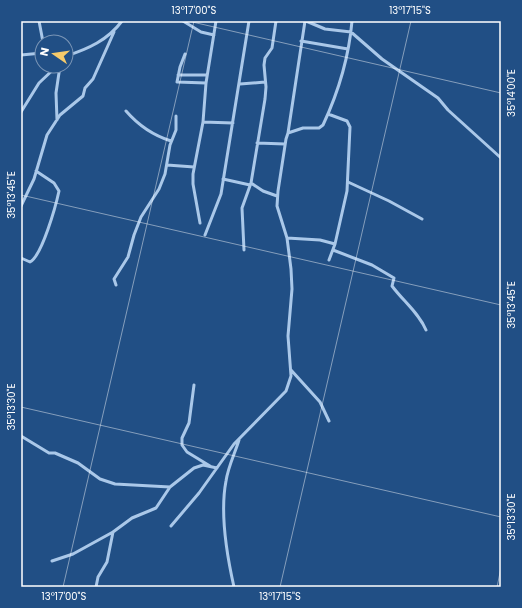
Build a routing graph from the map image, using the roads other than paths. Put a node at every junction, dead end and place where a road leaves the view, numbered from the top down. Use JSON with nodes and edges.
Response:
{"nodes":[{"id":1,"x":39,"y":21,"type":"edge"},
{"id":2,"x":122,"y":21,"type":"edge"},
{"id":3,"x":183,"y":21,"type":"edge"},
{"id":4,"x":216,"y":21,"type":"edge"},
{"id":5,"x":249,"y":21,"type":"edge"},
{"id":6,"x":276,"y":21,"type":"edge"},
{"id":7,"x":306,"y":21,"type":"edge"},
{"id":8,"x":352,"y":21,"type":"edge"},
{"id":9,"x":114,"y":32,"type":"junction"},
{"id":10,"x":351,"y":32,"type":"junction"},
{"id":11,"x":41,"y":34,"type":"edge"},
{"id":12,"x":214,"y":35,"type":"junction"},
{"id":13,"x":301,"y":41,"type":"junction"},
{"id":14,"x":348,"y":49,"type":"junction"},
{"id":15,"x":34,"y":53,"type":"edge"},
{"id":16,"x":74,"y":53,"type":"edge"},
{"id":17,"x":185,"y":54,"type":"dead end"},
{"id":18,"x":21,"y":55,"type":"edge"},
{"id":19,"x":48,"y":74,"type":"edge"},
{"id":20,"x":59,"y":74,"type":"edge"},
{"id":21,"x":178,"y":75,"type":"junction"},
{"id":22,"x":208,"y":75,"type":"junction"},
{"id":23,"x":206,"y":82,"type":"junction"},
{"id":24,"x":265,"y":82,"type":"junction"},
{"id":25,"x":240,"y":84,"type":"junction"},
{"id":26,"x":126,"y":111,"type":"dead end"},
{"id":27,"x":21,"y":112,"type":"edge"},
{"id":28,"x":328,"y":114,"type":"junction"},
{"id":29,"x":176,"y":116,"type":"dead end"},
{"id":30,"x":57,"y":120,"type":"junction"},
{"id":31,"x":203,"y":122,"type":"junction"},
{"id":32,"x":233,"y":123,"type":"junction"},
{"id":33,"x":288,"y":133,"type":"junction"},
{"id":34,"x":171,"y":141,"type":"junction"},
{"id":35,"x":257,"y":143,"type":"junction"},
{"id":36,"x":285,"y":144,"type":"junction"},
{"id":37,"x":501,"y":158,"type":"edge"},
{"id":38,"x":167,"y":165,"type":"junction"},
{"id":39,"x":194,"y":167,"type":"junction"},
{"id":40,"x":36,"y":171,"type":"junction"},
{"id":41,"x":223,"y":179,"type":"junction"},
{"id":42,"x":348,"y":182,"type":"junction"},
{"id":43,"x":250,"y":184,"type":"junction"},
{"id":44,"x":277,"y":196,"type":"junction"},
{"id":45,"x":21,"y":206,"type":"edge"},
{"id":46,"x":422,"y":219,"type":"dead end"},
{"id":47,"x":200,"y":223,"type":"dead end"},
{"id":48,"x":205,"y":235,"type":"dead end"},
{"id":49,"x":287,"y":238,"type":"junction"},
{"id":50,"x":335,"y":244,"type":"junction"},
{"id":51,"x":244,"y":250,"type":"dead end"},
{"id":52,"x":333,"y":250,"type":"junction"},
{"id":53,"x":21,"y":258,"type":"edge"},
{"id":54,"x":329,"y":260,"type":"dead end"},
{"id":55,"x":116,"y":285,"type":"dead end"},
{"id":56,"x":426,"y":330,"type":"dead end"},
{"id":57,"x":291,"y":370,"type":"junction"},
{"id":58,"x":194,"y":385,"type":"dead end"},
{"id":59,"x":329,"y":421,"type":"dead end"},
{"id":60,"x":21,"y":436,"type":"edge"},
{"id":61,"x":239,"y":440,"type":"junction"},
{"id":62,"x":210,"y":466,"type":"junction"},
{"id":63,"x":217,"y":468,"type":"junction"},
{"id":64,"x":170,"y":487,"type":"junction"},
{"id":65,"x":171,"y":526,"type":"dead end"},
{"id":66,"x":113,"y":532,"type":"junction"},
{"id":67,"x":52,"y":561,"type":"dead end"},
{"id":68,"x":96,"y":587,"type":"edge"},
{"id":69,"x":234,"y":587,"type":"edge"}],
"edges":[{"from":1,"to":11,"type":"street"},
{"from":2,"to":9,"type":"street"},
{"from":3,"to":12,"type":"street"},
{"from":4,"to":12,"type":"street"},
{"from":5,"to":25,"type":"street"},
{"from":6,"to":24,"type":"street"},
{"from":7,"to":10,"type":"street"},
{"from":7,"to":13,"type":"street"},
{"from":8,"to":10,"type":"street"},
{"from":9,"to":16,"type":"street"},
{"from":9,"to":30,"type":"street"},
{"from":10,"to":14,"type":"street"},
{"from":10,"to":37,"type":"street"},
{"from":12,"to":22,"type":"street"},
{"from":13,"to":14,"type":"street"},
{"from":13,"to":33,"type":"street"},
{"from":14,"to":28,"type":"street"},
{"from":15,"to":18,"type":"street"},
{"from":17,"to":21,"type":"street"},
{"from":19,"to":27,"type":"street"},
{"from":20,"to":30,"type":"street"},
{"from":21,"to":22,"type":"street"},
{"from":21,"to":23,"type":"street"},
{"from":22,"to":23,"type":"street"},
{"from":23,"to":31,"type":"street"},
{"from":24,"to":25,"type":"street"},
{"from":24,"to":35,"type":"street"},
{"from":25,"to":32,"type":"street"},
{"from":26,"to":34,"type":"street"},
{"from":28,"to":33,"type":"street"},
{"from":28,"to":42,"type":"street"},
{"from":29,"to":34,"type":"street"},
{"from":30,"to":40,"type":"street"},
{"from":31,"to":32,"type":"street"},
{"from":31,"to":39,"type":"street"},
{"from":32,"to":41,"type":"street"},
{"from":33,"to":36,"type":"street"},
{"from":34,"to":38,"type":"street"},
{"from":35,"to":36,"type":"street"},
{"from":35,"to":43,"type":"street"},
{"from":36,"to":44,"type":"street"},
{"from":38,"to":39,"type":"street"},
{"from":38,"to":55,"type":"street"},
{"from":39,"to":47,"type":"street"},
{"from":40,"to":45,"type":"street"},
{"from":40,"to":53,"type":"street"},
{"from":41,"to":43,"type":"street"},
{"from":41,"to":48,"type":"street"},
{"from":42,"to":46,"type":"street"},
{"from":42,"to":50,"type":"street"},
{"from":43,"to":44,"type":"street"},
{"from":43,"to":51,"type":"street"},
{"from":44,"to":49,"type":"street"},
{"from":49,"to":50,"type":"street"},
{"from":49,"to":57,"type":"street"},
{"from":50,"to":52,"type":"street"},
{"from":52,"to":54,"type":"street"},
{"from":52,"to":56,"type":"street"},
{"from":57,"to":59,"type":"street"},
{"from":57,"to":61,"type":"street"},
{"from":58,"to":62,"type":"street"},
{"from":60,"to":64,"type":"street"},
{"from":61,"to":63,"type":"street"},
{"from":61,"to":69,"type":"street"},
{"from":62,"to":63,"type":"street"},
{"from":62,"to":64,"type":"street"},
{"from":63,"to":65,"type":"street"},
{"from":64,"to":66,"type":"street"},
{"from":66,"to":67,"type":"street"},
{"from":66,"to":68,"type":"street"}]}
